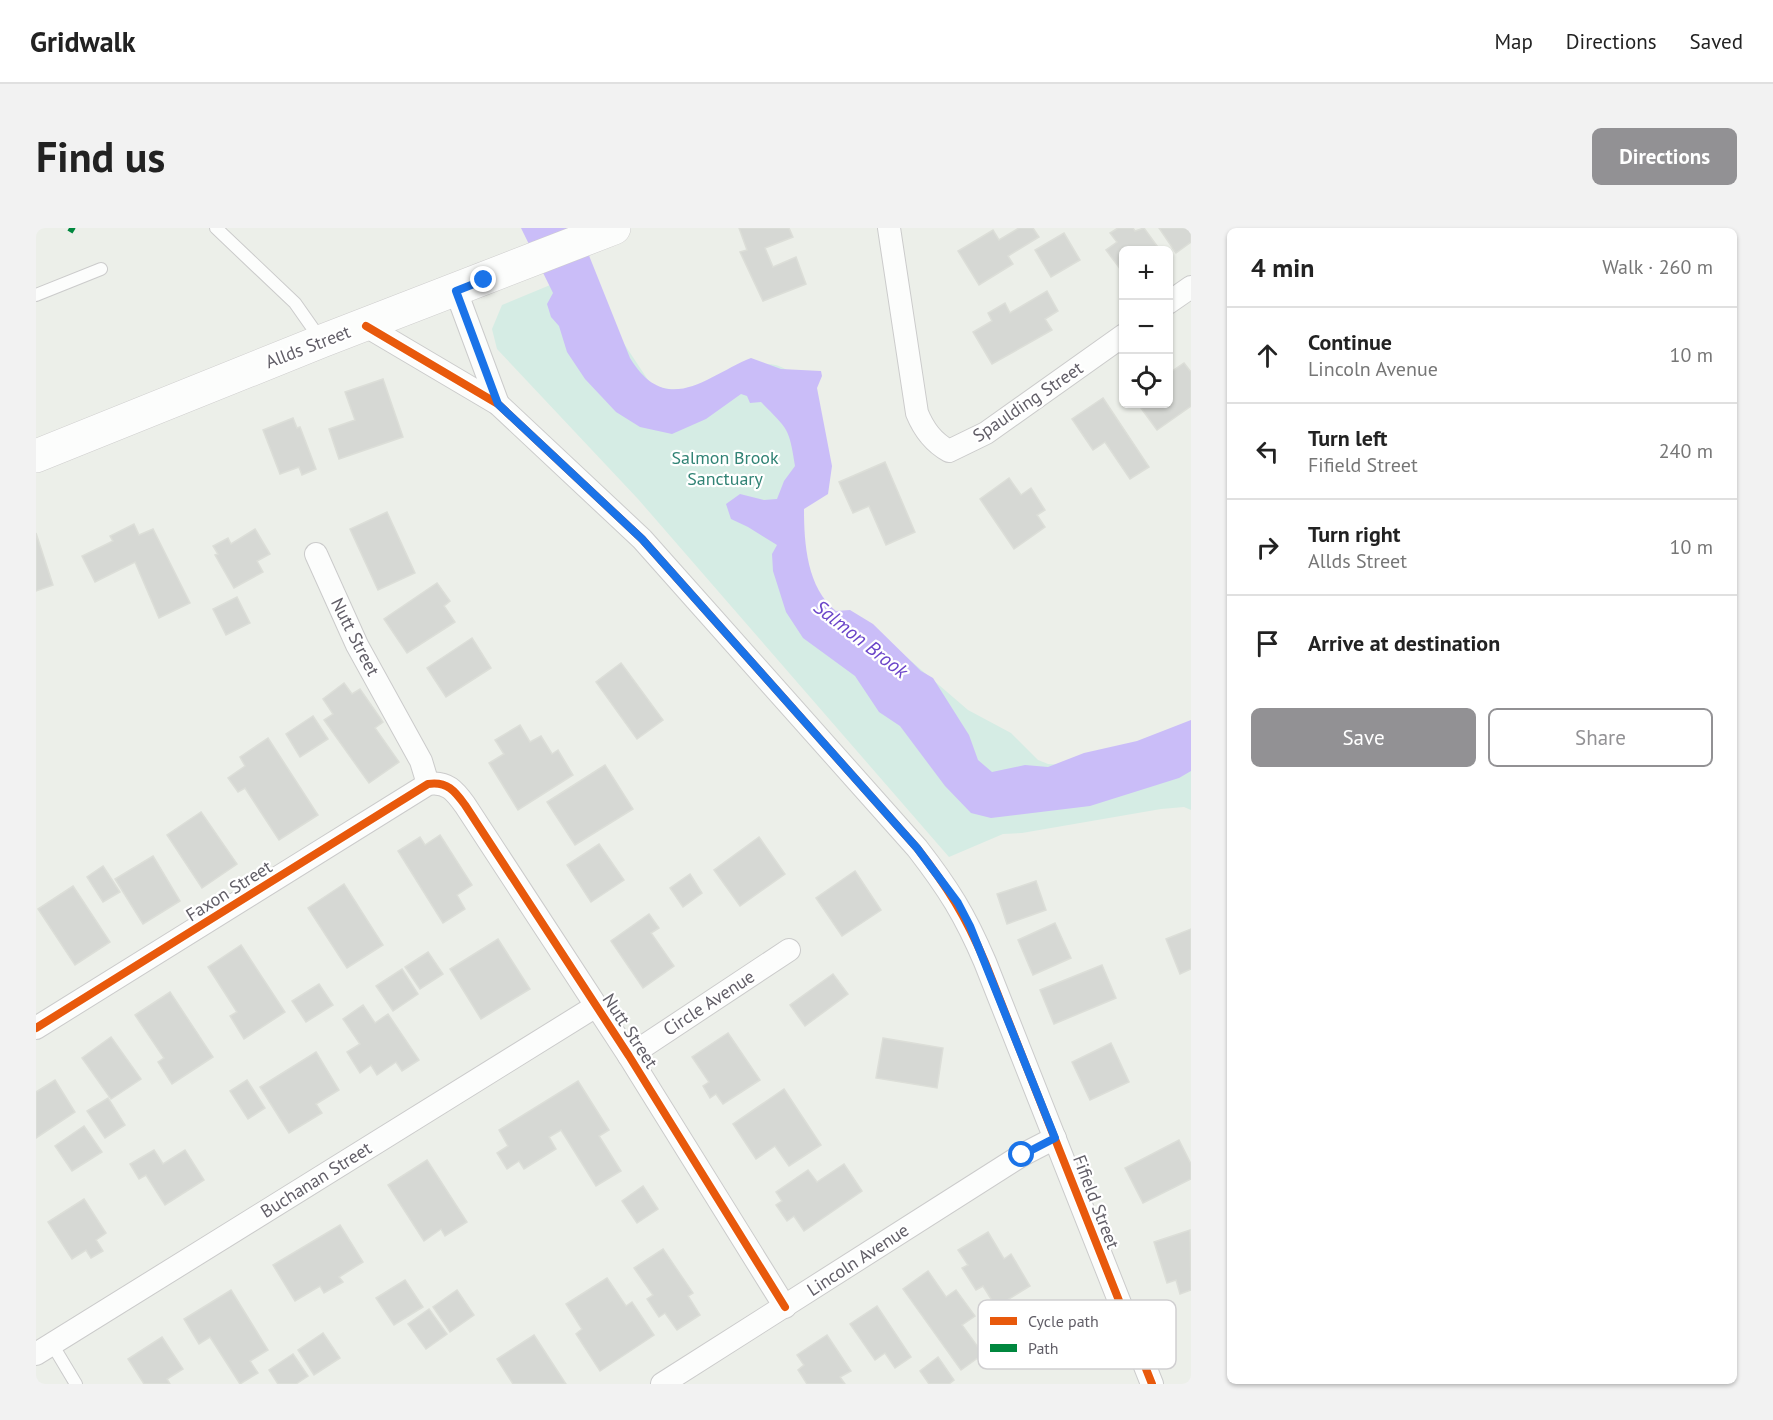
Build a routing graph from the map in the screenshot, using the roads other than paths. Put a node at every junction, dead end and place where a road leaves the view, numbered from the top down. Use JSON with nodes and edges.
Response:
{"nodes":[{"id":1,"x":216,"y":228,"type":"edge"},
{"id":2,"x":614,"y":228,"type":"edge"},
{"id":3,"x":897,"y":231,"type":"edge"},
{"id":4,"x":100,"y":269,"type":"dead end"},
{"id":5,"x":470,"y":285,"type":"junction"},
{"id":6,"x":1191,"y":287,"type":"edge"},
{"id":7,"x":36,"y":295,"type":"edge"},
{"id":8,"x":1172,"y":300,"type":"edge"},
{"id":9,"x":366,"y":326,"type":"junction"},
{"id":10,"x":1119,"y":339,"type":"edge"},
{"id":11,"x":322,"y":341,"type":"junction"},
{"id":12,"x":498,"y":404,"type":"junction"},
{"id":13,"x":36,"y":456,"type":"edge"},
{"id":14,"x":316,"y":554,"type":"dead end"},
{"id":15,"x":433,"y":784,"type":"junction"},
{"id":16,"x":789,"y":950,"type":"dead end"},
{"id":17,"x":596,"y":1006,"type":"junction"},
{"id":18,"x":39,"y":1020,"type":"edge"},
{"id":19,"x":629,"y":1056,"type":"junction"},
{"id":20,"x":1055,"y":1138,"type":"junction"},
{"id":21,"x":1119,"y":1300,"type":"edge"},
{"id":22,"x":785,"y":1307,"type":"junction"},
{"id":23,"x":44,"y":1349,"type":"edge"},
{"id":24,"x":1146,"y":1369,"type":"edge"},
{"id":25,"x":76,"y":1384,"type":"edge"},
{"id":26,"x":662,"y":1384,"type":"edge"},
{"id":27,"x":1152,"y":1384,"type":"edge"}],
"edges":[{"from":1,"to":11,"type":"lane"},
{"from":2,"to":5,"type":"street","name":"Allds Street"},
{"from":3,"to":10,"type":"street","name":"Spaulding Street"},
{"from":4,"to":7,"type":"lane"},
{"from":5,"to":9,"type":"street","name":"Allds Street"},
{"from":5,"to":12,"type":"street","name":"Fifield Street"},
{"from":6,"to":8,"type":"street"},
{"from":9,"to":11,"type":"street","name":"Allds Street"},
{"from":9,"to":12,"type":"street","name":"Fifield Street"},
{"from":11,"to":13,"type":"street","name":"Allds Street"},
{"from":12,"to":20,"type":"street","name":"Fifield Street"},
{"from":14,"to":15,"type":"street","name":"Nutt Street"},
{"from":15,"to":17,"type":"street","name":"Nutt Street"},
{"from":15,"to":18,"type":"street","name":"Faxon Street"},
{"from":16,"to":19,"type":"street","name":"Circle Avenue"},
{"from":17,"to":19,"type":"street","name":"Nutt Street"},
{"from":17,"to":23,"type":"street","name":"Buchanan Street"},
{"from":19,"to":22,"type":"street","name":"Nutt Street"},
{"from":20,"to":21,"type":"street","name":"Fifield Street"},
{"from":20,"to":22,"type":"street","name":"Lincoln Avenue"},
{"from":22,"to":26,"type":"street","name":"Lincoln Avenue"},
{"from":23,"to":25,"type":"lane"},
{"from":24,"to":27,"type":"street","name":"Fifield Street"}]}
